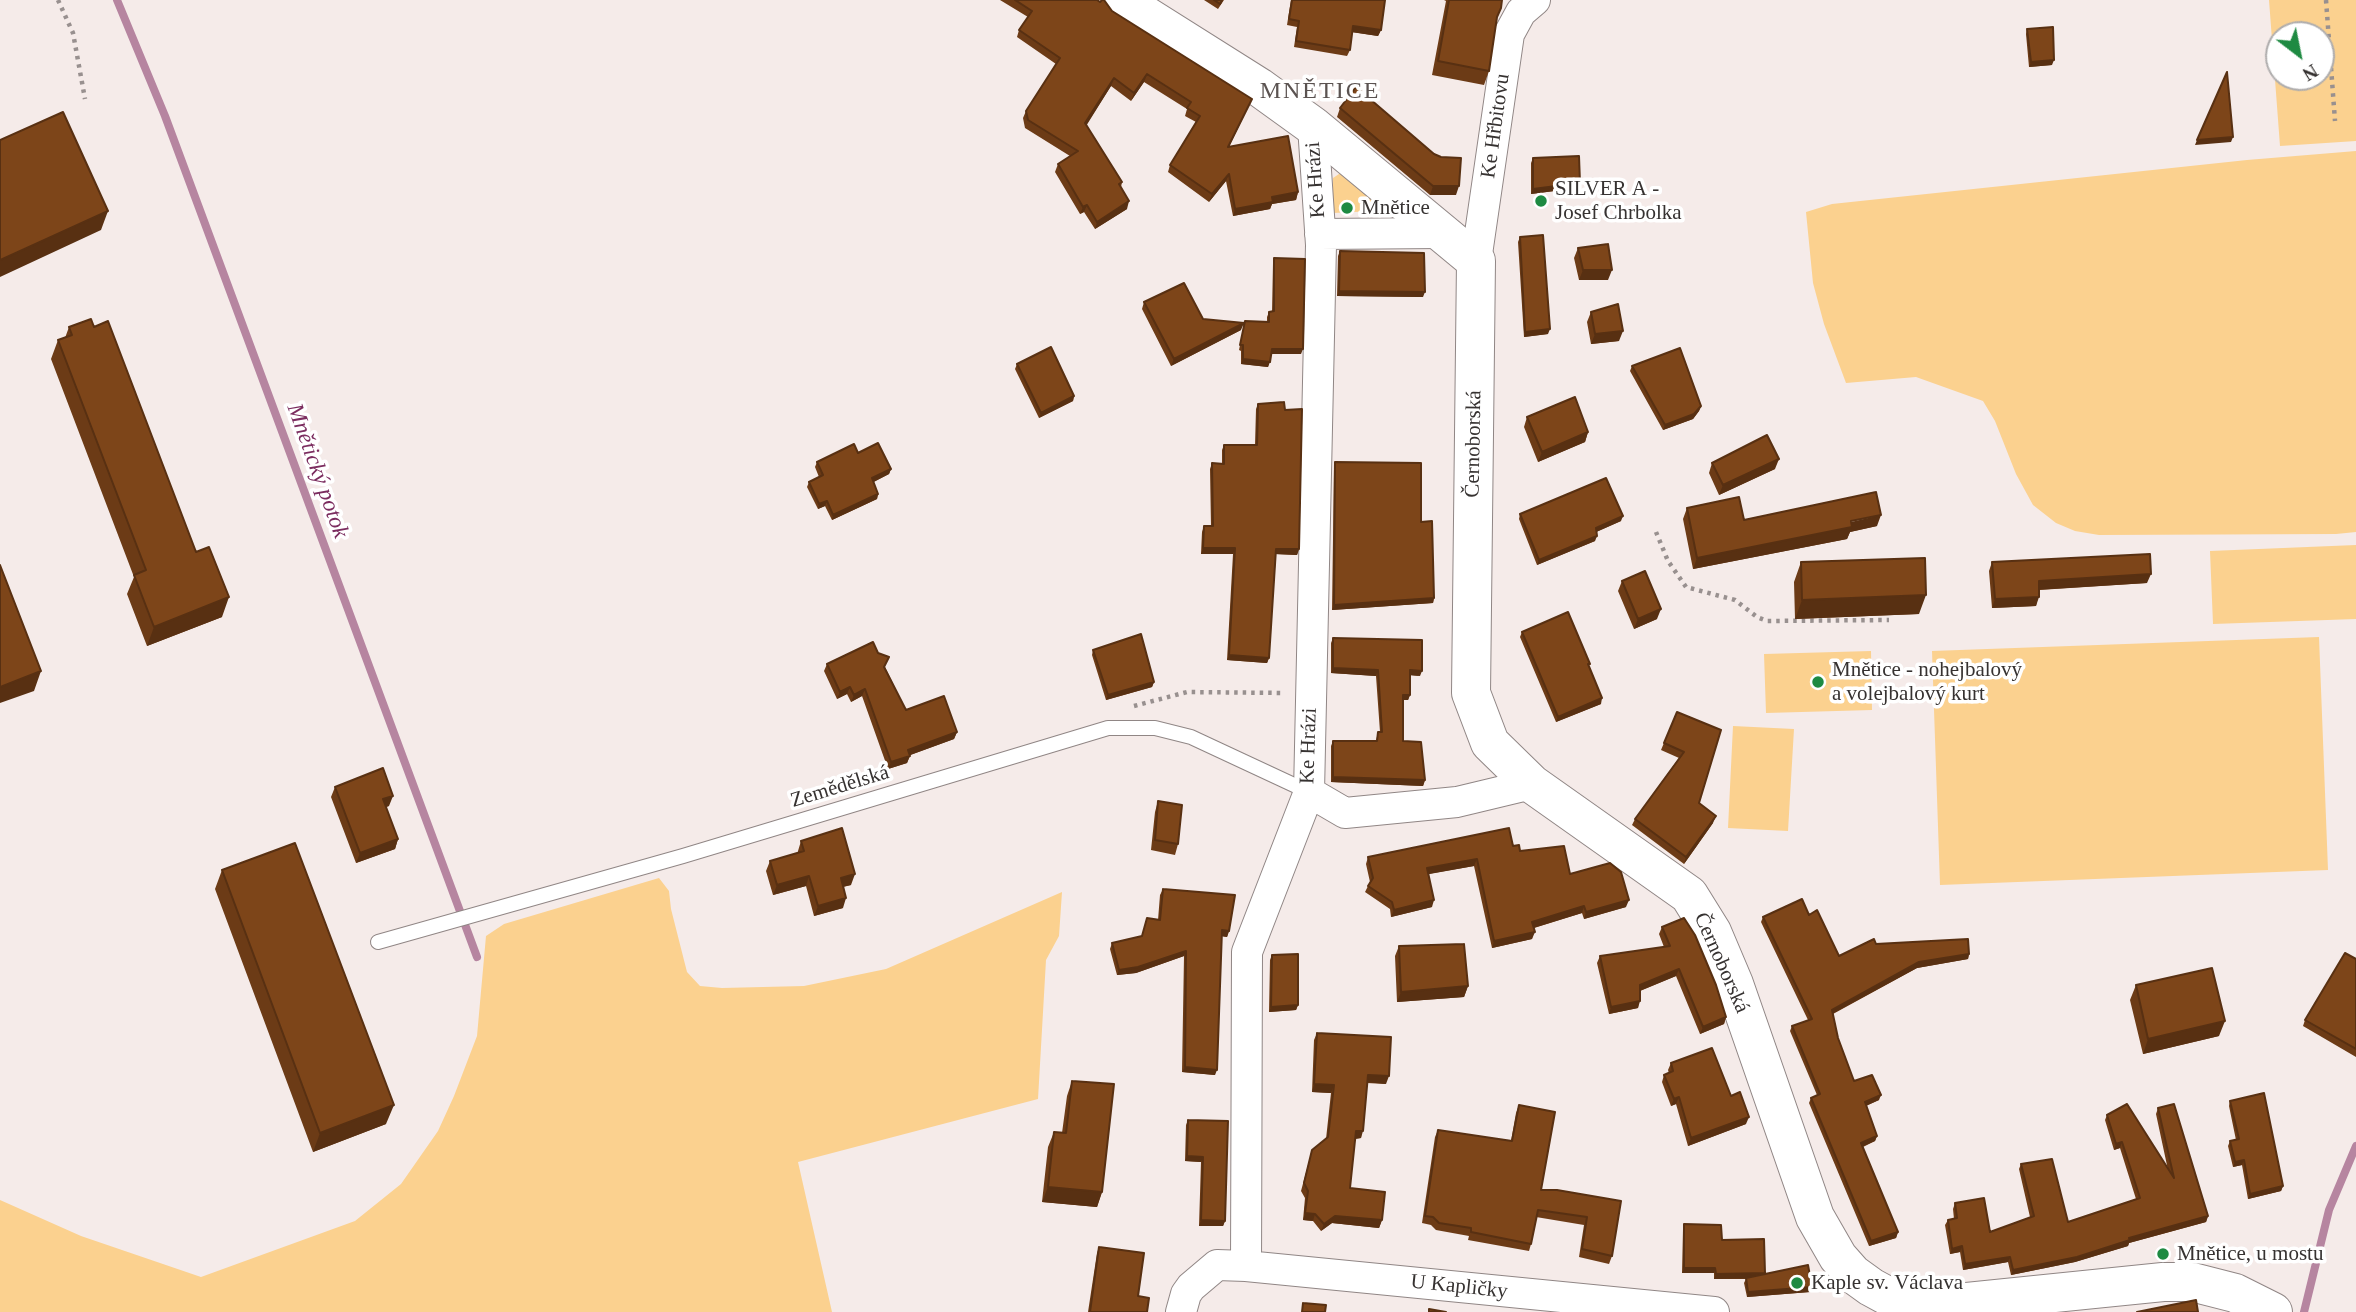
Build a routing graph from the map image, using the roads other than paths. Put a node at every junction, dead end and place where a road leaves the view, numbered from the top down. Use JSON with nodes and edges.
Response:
{"nodes":[{"id":1,"x":1121,"y":0,"type":"edge"},
{"id":2,"x":1535,"y":0,"type":"edge"},
{"id":3,"x":1313,"y":126,"type":"junction"},
{"id":4,"x":1440,"y":233,"type":"junction"},
{"id":5,"x":1320,"y":234,"type":"junction"},
{"id":6,"x":1476,"y":261,"type":"junction"},
{"id":7,"x":1532,"y":784,"type":"junction"},
{"id":8,"x":1309,"y":792,"type":"junction"},
{"id":9,"x":378,"y":942,"type":"dead end"},
{"id":10,"x":1245,"y":1266,"type":"junction"},
{"id":11,"x":1875,"y":1303,"type":"edge"},
{"id":12,"x":2267,"y":1308,"type":"edge"},
{"id":13,"x":1181,"y":1312,"type":"edge"},
{"id":14,"x":1714,"y":1312,"type":"edge"}],
"edges":[{"from":1,"to":3,"type":"street"},
{"from":2,"to":6,"type":"street","name":"Ke Hřbitovu"},
{"from":3,"to":4,"type":"street"},
{"from":3,"to":5,"type":"street","name":"Ke Hrázi"},
{"from":4,"to":5,"type":"street"},
{"from":4,"to":6,"type":"street"},
{"from":5,"to":8,"type":"street","name":"Ke Hrázi"},
{"from":6,"to":7,"type":"street","name":"Černoborská"},
{"from":7,"to":8,"type":"street"},
{"from":7,"to":11,"type":"street","name":"Černoborská"},
{"from":8,"to":9,"type":"lane","name":"Zemědělská"},
{"from":8,"to":10,"type":"street","name":"Ke Hrázi"},
{"from":10,"to":13,"type":"street"},
{"from":10,"to":14,"type":"street","name":"U Kapličky"},
{"from":11,"to":12,"type":"street","name":"Černoborská"}]}
